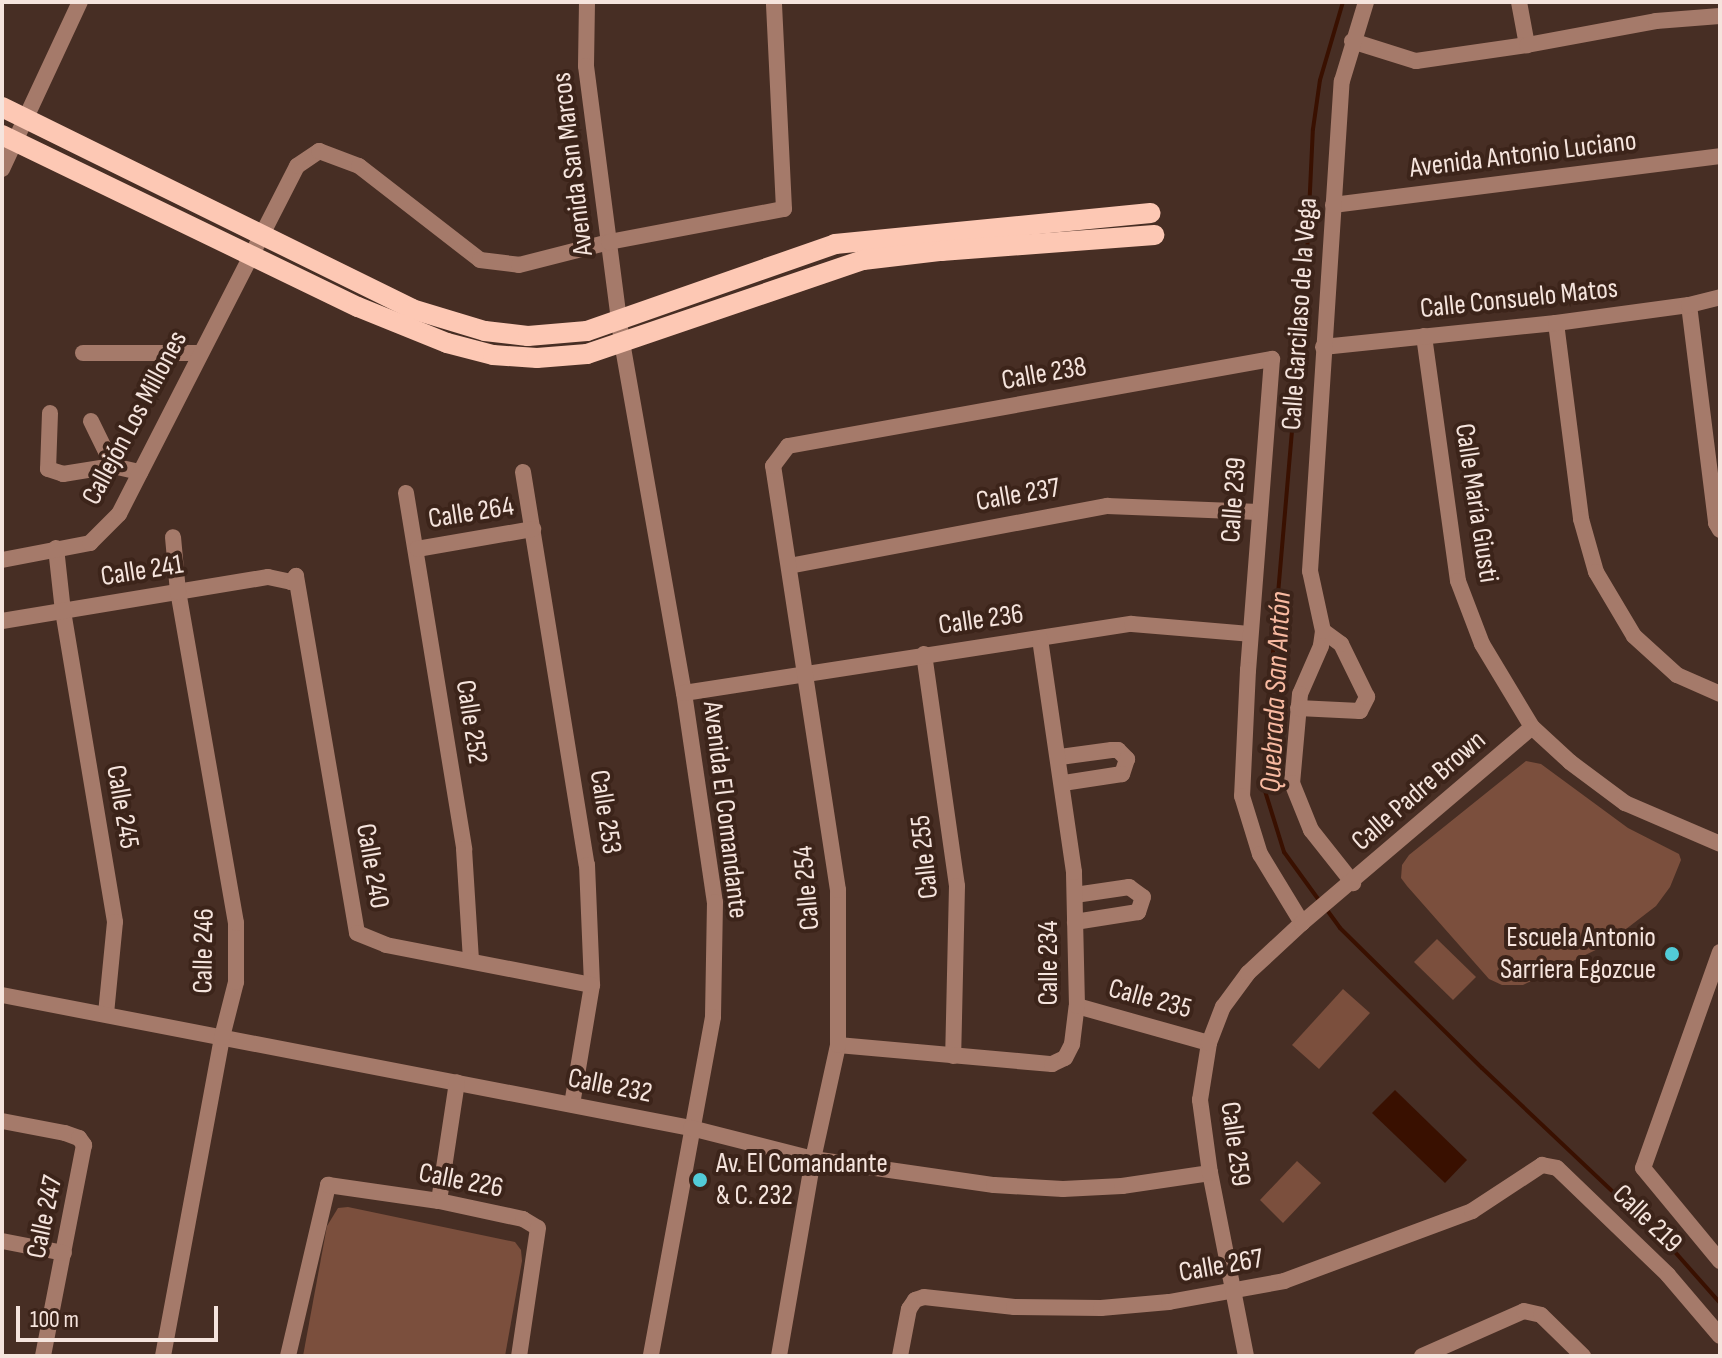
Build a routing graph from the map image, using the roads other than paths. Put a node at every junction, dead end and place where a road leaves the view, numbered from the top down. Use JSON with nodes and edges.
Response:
{"nodes":[{"id":1,"x":80,"y":2,"type":"edge"},
{"id":2,"x":587,"y":2,"type":"edge"},
{"id":3,"x":774,"y":2,"type":"edge"},
{"id":4,"x":1366,"y":2,"type":"edge"},
{"id":5,"x":1519,"y":2,"type":"edge"},
{"id":6,"x":1656,"y":2,"type":"edge"},
{"id":7,"x":1720,"y":16,"type":"edge"},
{"id":8,"x":1656,"y":21,"type":"junction"},
{"id":9,"x":1352,"y":41,"type":"junction"},
{"id":10,"x":1527,"y":45,"type":"junction"},
{"id":11,"x":2,"y":107,"type":"edge"},
{"id":12,"x":26,"y":118,"type":"junction"},
{"id":13,"x":7,"y":150,"type":"edge"},
{"id":14,"x":1720,"y":156,"type":"edge"},
{"id":15,"x":1333,"y":205,"type":"junction"},
{"id":16,"x":1150,"y":213,"type":"joint"},
{"id":17,"x":261,"y":234,"type":"junction"},
{"id":18,"x":1154,"y":235,"type":"joint"},
{"id":19,"x":609,"y":242,"type":"junction"},
{"id":20,"x":253,"y":256,"type":"junction"},
{"id":21,"x":1720,"y":297,"type":"edge"},
{"id":22,"x":1689,"y":305,"type":"junction"},
{"id":23,"x":619,"y":319,"type":"junction"},
{"id":24,"x":1556,"y":323,"type":"junction"},
{"id":25,"x":1424,"y":336,"type":"junction"},
{"id":26,"x":622,"y":342,"type":"junction"},
{"id":27,"x":1323,"y":347,"type":"junction"},
{"id":28,"x":83,"y":353,"type":"dead end"},
{"id":29,"x":200,"y":353,"type":"junction"},
{"id":30,"x":1271,"y":371,"type":"joint"},
{"id":31,"x":50,"y":413,"type":"dead end"},
{"id":32,"x":91,"y":421,"type":"dead end"},
{"id":33,"x":814,"y":442,"type":"joint"},
{"id":34,"x":113,"y":466,"type":"junction"},
{"id":35,"x":140,"y":472,"type":"junction"},
{"id":36,"x":523,"y":472,"type":"dead end"},
{"id":37,"x":406,"y":493,"type":"dead end"},
{"id":38,"x":1259,"y":512,"type":"junction"},
{"id":39,"x":533,"y":529,"type":"junction"},
{"id":40,"x":1720,"y":530,"type":"edge"},
{"id":41,"x":173,"y":537,"type":"dead end"},
{"id":42,"x":56,"y":548,"type":"junction"},
{"id":43,"x":417,"y":549,"type":"junction"},
{"id":44,"x":2,"y":560,"type":"edge"},
{"id":45,"x":789,"y":566,"type":"junction"},
{"id":46,"x":291,"y":582,"type":"joint"},
{"id":47,"x":178,"y":592,"type":"junction"},
{"id":48,"x":63,"y":611,"type":"junction"},
{"id":49,"x":2,"y":621,"type":"edge"},
{"id":50,"x":1323,"y":631,"type":"junction"},
{"id":51,"x":1250,"y":634,"type":"junction"},
{"id":52,"x":1040,"y":638,"type":"junction"},
{"id":53,"x":924,"y":654,"type":"junction"},
{"id":54,"x":806,"y":676,"type":"junction"},
{"id":55,"x":684,"y":693,"type":"junction"},
{"id":56,"x":1720,"y":694,"type":"edge"},
{"id":57,"x":1298,"y":708,"type":"junction"},
{"id":58,"x":1532,"y":727,"type":"junction"},
{"id":59,"x":1060,"y":757,"type":"junction"},
{"id":60,"x":1063,"y":783,"type":"junction"},
{"id":61,"x":1720,"y":844,"type":"edge"},
{"id":62,"x":1347,"y":888,"type":"junction"},
{"id":63,"x":1075,"y":895,"type":"junction"},
{"id":64,"x":1306,"y":920,"type":"junction"},
{"id":65,"x":1075,"y":922,"type":"junction"},
{"id":66,"x":1720,"y":952,"type":"edge"},
{"id":67,"x":471,"y":961,"type":"junction"},
{"id":68,"x":592,"y":985,"type":"junction"},
{"id":69,"x":2,"y":995,"type":"edge"},
{"id":70,"x":1077,"y":1006,"type":"junction"},
{"id":71,"x":106,"y":1014,"type":"junction"},
{"id":72,"x":222,"y":1037,"type":"junction"},
{"id":73,"x":1209,"y":1043,"type":"junction"},
{"id":74,"x":838,"y":1045,"type":"junction"},
{"id":75,"x":953,"y":1056,"type":"junction"},
{"id":76,"x":457,"y":1082,"type":"junction"},
{"id":77,"x":572,"y":1104,"type":"junction"},
{"id":78,"x":2,"y":1121,"type":"edge"},
{"id":79,"x":691,"y":1128,"type":"junction"},
{"id":80,"x":813,"y":1159,"type":"junction"},
{"id":81,"x":1210,"y":1173,"type":"junction"},
{"id":82,"x":1567,"y":1177,"type":"joint"},
{"id":83,"x":439,"y":1201,"type":"junction"},
{"id":84,"x":2,"y":1241,"type":"edge"},
{"id":85,"x":64,"y":1253,"type":"junction"},
{"id":86,"x":1720,"y":1261,"type":"edge"},
{"id":87,"x":1234,"y":1291,"type":"junction"},
{"id":88,"x":1720,"y":1336,"type":"edge"},
{"id":89,"x":43,"y":1356,"type":"edge"},
{"id":90,"x":163,"y":1356,"type":"edge"},
{"id":91,"x":288,"y":1356,"type":"edge"},
{"id":92,"x":519,"y":1356,"type":"edge"},
{"id":93,"x":651,"y":1356,"type":"edge"},
{"id":94,"x":779,"y":1356,"type":"edge"},
{"id":95,"x":900,"y":1356,"type":"edge"},
{"id":96,"x":1246,"y":1356,"type":"edge"},
{"id":97,"x":1422,"y":1356,"type":"edge"},
{"id":98,"x":1583,"y":1356,"type":"edge"}],
"edges":[{"from":1,"to":12,"type":"street"},
{"from":2,"to":19,"type":"street","name":"Avenida San Marcos"},
{"from":3,"to":19,"type":"street"},
{"from":4,"to":9,"type":"street","name":"Calle Garcilaso de la Vega"},
{"from":5,"to":10,"type":"street"},
{"from":6,"to":8,"type":"street"},
{"from":7,"to":8,"type":"street"},
{"from":8,"to":10,"type":"street"},
{"from":9,"to":10,"type":"street"},
{"from":9,"to":15,"type":"street","name":"Calle Garcilaso de la Vega"},
{"from":11,"to":12,"type":"main road"},
{"from":12,"to":13,"type":"street"},
{"from":12,"to":17,"type":"main road"},
{"from":13,"to":20,"type":"main road"},
{"from":14,"to":15,"type":"street","name":"Avenida Antonio Luciano"},
{"from":15,"to":27,"type":"street","name":"Calle Garcilaso de la Vega"},
{"from":16,"to":18,"type":"street"},
{"from":16,"to":23,"type":"main road"},
{"from":17,"to":19,"type":"street","name":"Callejón Los Millones"},
{"from":17,"to":20,"type":"street","name":"Callejón Los Millones"},
{"from":17,"to":23,"type":"main road"},
{"from":18,"to":26,"type":"main road"},
{"from":19,"to":23,"type":"street","name":"Avenida San Marcos"},
{"from":20,"to":26,"type":"main road"},
{"from":20,"to":29,"type":"street","name":"Callejón Los Millones"},
{"from":21,"to":22,"type":"street","name":"Calle Consuelo Matos"},
{"from":22,"to":24,"type":"street","name":"Calle Consuelo Matos"},
{"from":22,"to":40,"type":"street"},
{"from":23,"to":26,"type":"street","name":"Avenida El Comandante"},
{"from":24,"to":25,"type":"street","name":"Calle Consuelo Matos"},
{"from":24,"to":56,"type":"street"},
{"from":25,"to":27,"type":"street","name":"Calle Consuelo Matos"},
{"from":25,"to":58,"type":"street","name":"Calle María Giusti"},
{"from":26,"to":55,"type":"street","name":"Avenida El Comandante"},
{"from":27,"to":50,"type":"street","name":"Calle Garcilaso de la Vega"},
{"from":28,"to":29,"type":"street"},
{"from":29,"to":35,"type":"street","name":"Callejón Los Millones"},
{"from":30,"to":33,"type":"street","name":"Calle 238"},
{"from":30,"to":38,"type":"street","name":"Calle 239"},
{"from":31,"to":34,"type":"street"},
{"from":32,"to":34,"type":"street"},
{"from":33,"to":45,"type":"street","name":"Calle 254"},
{"from":34,"to":35,"type":"street"},
{"from":35,"to":42,"type":"street","name":"Callejón Los Millones"},
{"from":36,"to":39,"type":"street"},
{"from":37,"to":43,"type":"street","name":"Calle 252"},
{"from":38,"to":45,"type":"street","name":"Calle 237"},
{"from":38,"to":51,"type":"street","name":"Calle 239"},
{"from":39,"to":43,"type":"street","name":"Calle 264"},
{"from":39,"to":68,"type":"street","name":"Calle 253"},
{"from":41,"to":47,"type":"street","name":"Calle 246"},
{"from":42,"to":44,"type":"street","name":"Callejón Los Millones"},
{"from":42,"to":48,"type":"street","name":"Calle 245"},
{"from":43,"to":67,"type":"street","name":"Calle 252"},
{"from":45,"to":54,"type":"street","name":"Calle 254"},
{"from":46,"to":47,"type":"street","name":"Calle 241"},
{"from":46,"to":67,"type":"street","name":"Calle 240"},
{"from":47,"to":48,"type":"street","name":"Calle 241"},
{"from":47,"to":72,"type":"street","name":"Calle 246"},
{"from":48,"to":49,"type":"street","name":"Calle 241"},
{"from":48,"to":71,"type":"street","name":"Calle 245"},
{"from":50,"to":57,"type":"street"},
{"from":50,"to":57,"type":"street","name":"Calle Garcilaso de la Vega"},
{"from":51,"to":52,"type":"street","name":"Calle 236"},
{"from":51,"to":64,"type":"street"},
{"from":52,"to":53,"type":"street","name":"Calle 236"},
{"from":52,"to":59,"type":"street","name":"Calle 234"},
{"from":53,"to":54,"type":"street","name":"Calle 236"},
{"from":53,"to":75,"type":"street","name":"Calle 255"},
{"from":54,"to":55,"type":"street","name":"Calle 236"},
{"from":54,"to":74,"type":"street","name":"Calle 254"},
{"from":55,"to":79,"type":"street","name":"Avenida El Comandante"},
{"from":57,"to":62,"type":"street"},
{"from":58,"to":61,"type":"street","name":"Calle María Giusti"},
{"from":58,"to":62,"type":"street","name":"Calle Padre Brown"},
{"from":59,"to":60,"type":"street","name":"Calle 234"},
{"from":59,"to":60,"type":"street"},
{"from":60,"to":63,"type":"street","name":"Calle 234"},
{"from":62,"to":64,"type":"street","name":"Calle 259"},
{"from":63,"to":65,"type":"street","name":"Calle 234"},
{"from":63,"to":65,"type":"street"},
{"from":64,"to":73,"type":"street","name":"Calle 259"},
{"from":65,"to":70,"type":"street","name":"Calle 234"},
{"from":66,"to":86,"type":"street"},
{"from":67,"to":68,"type":"street","name":"Calle 240"},
{"from":68,"to":77,"type":"street","name":"Calle 253"},
{"from":69,"to":71,"type":"street","name":"Calle 232"},
{"from":70,"to":73,"type":"street","name":"Calle 235"},
{"from":70,"to":75,"type":"street","name":"Calle 234"},
{"from":71,"to":72,"type":"street","name":"Calle 232"},
{"from":72,"to":76,"type":"street","name":"Calle 232"},
{"from":72,"to":90,"type":"street","name":"Calle 246"},
{"from":73,"to":81,"type":"street","name":"Calle 259"},
{"from":74,"to":75,"type":"street","name":"Calle 234"},
{"from":74,"to":80,"type":"street","name":"Calle 254"},
{"from":76,"to":77,"type":"street","name":"Calle 232"},
{"from":76,"to":83,"type":"street"},
{"from":77,"to":79,"type":"street","name":"Calle 232"},
{"from":78,"to":85,"type":"street","name":"Calle 247"},
{"from":79,"to":80,"type":"street","name":"Calle 232"},
{"from":79,"to":93,"type":"street","name":"Avenida El Comandante"},
{"from":80,"to":81,"type":"street","name":"Calle 232"},
{"from":80,"to":94,"type":"street","name":"Calle 254"},
{"from":81,"to":87,"type":"street","name":"Calle 259"},
{"from":82,"to":87,"type":"street","name":"Calle 267"},
{"from":82,"to":88,"type":"street","name":"Calle 219"},
{"from":83,"to":91,"type":"street","name":"Calle 226"},
{"from":83,"to":92,"type":"street","name":"Calle 226"},
{"from":84,"to":85,"type":"street"},
{"from":85,"to":89,"type":"street","name":"Calle 247"},
{"from":87,"to":95,"type":"street","name":"Calle 267"},
{"from":87,"to":96,"type":"street","name":"Calle 259"},
{"from":97,"to":98,"type":"street"}]}
